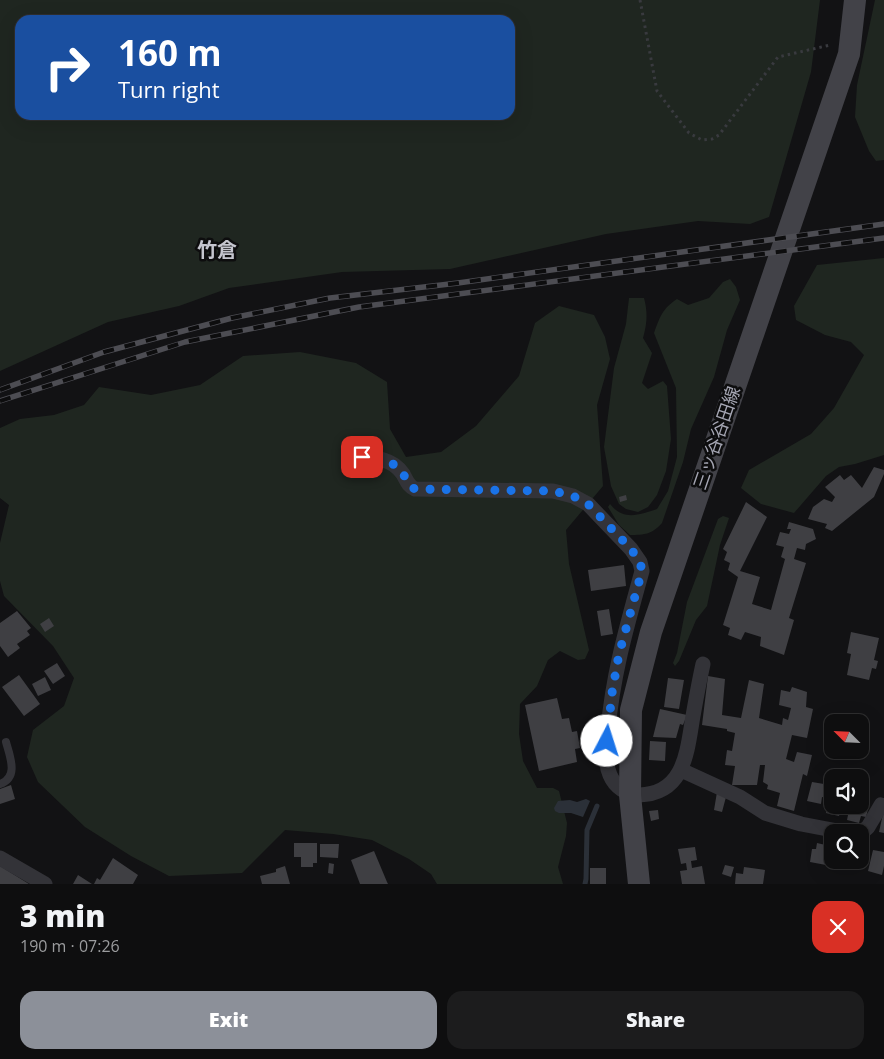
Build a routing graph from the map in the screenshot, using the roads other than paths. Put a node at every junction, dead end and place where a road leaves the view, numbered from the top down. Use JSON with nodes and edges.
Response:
{"nodes":[{"id":1,"x":855,"y":0,"type":"edge"},
{"id":2,"x":351,"y":457,"type":"dead end"},
{"id":3,"x":702,"y":664,"type":"dead end"},
{"id":4,"x":6,"y":742,"type":"dead end"},
{"id":5,"x":681,"y":770,"type":"junction"},
{"id":6,"x":0,"y":784,"type":"edge"},
{"id":7,"x":630,"y":795,"type":"junction"},
{"id":8,"x":884,"y":806,"type":"edge"},
{"id":9,"x":869,"y":825,"type":"edge"},
{"id":10,"x":824,"y":828,"type":"edge"},
{"id":11,"x":0,"y":858,"type":"edge"},
{"id":12,"x":44,"y":884,"type":"edge"},
{"id":13,"x":639,"y":884,"type":"edge"}],
"edges":[{"from":1,"to":7,"type":"main road","name":"三ッ谷谷田線"},
{"from":2,"to":7,"type":"street"},
{"from":3,"to":5,"type":"street"},
{"from":4,"to":6,"type":"lane"},
{"from":5,"to":7,"type":"street"},
{"from":5,"to":10,"type":"street"},
{"from":7,"to":13,"type":"main road","name":"三ッ谷谷田線"},
{"from":8,"to":9,"type":"street"},
{"from":11,"to":12,"type":"street"}]}
